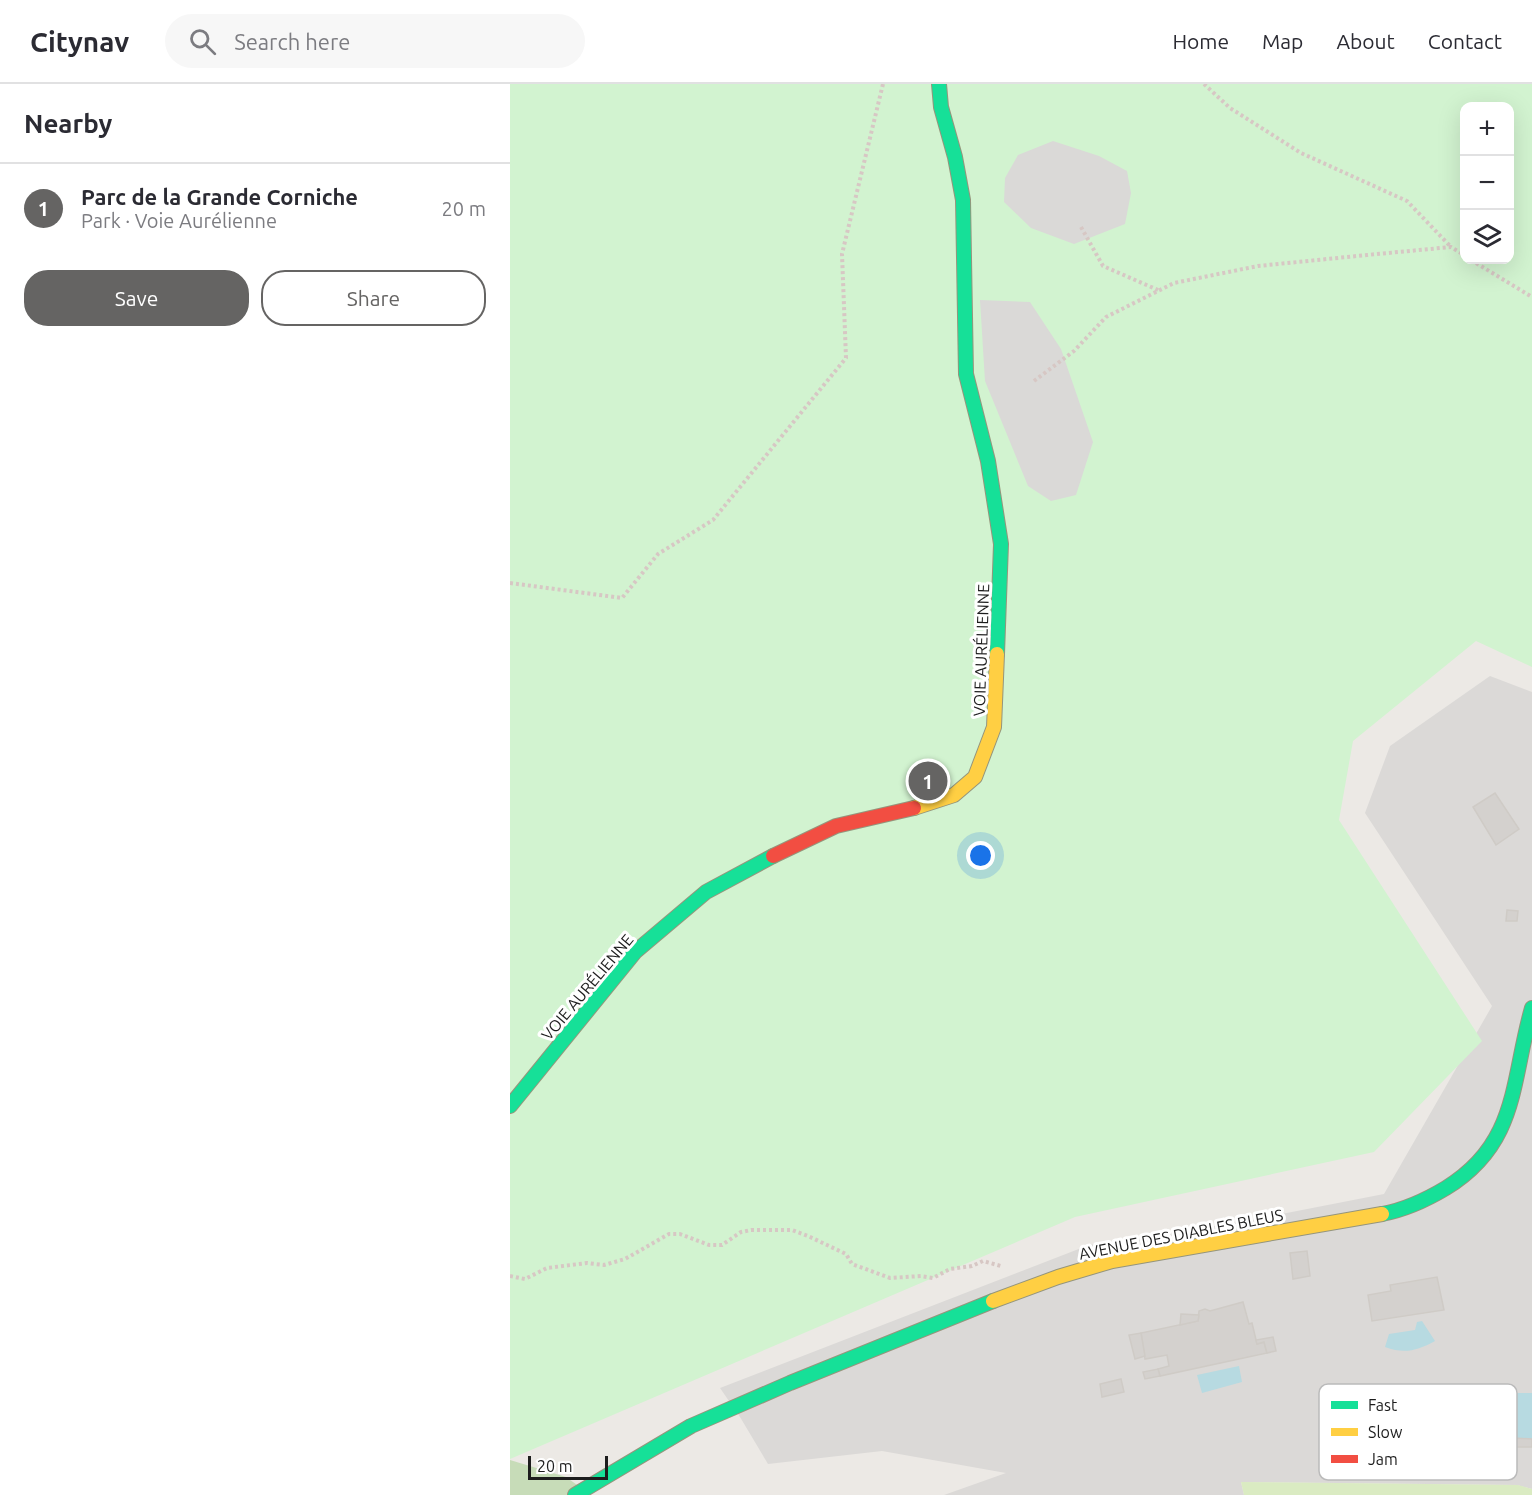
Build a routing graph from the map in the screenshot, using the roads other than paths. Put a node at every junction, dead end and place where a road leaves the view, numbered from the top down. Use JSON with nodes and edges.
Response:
{"nodes":[{"id":1,"x":939,"y":84,"type":"edge"},
{"id":2,"x":1532,"y":1008,"type":"edge"},
{"id":3,"x":510,"y":1106,"type":"edge"},
{"id":4,"x":575,"y":1495,"type":"edge"}],
"edges":[{"from":1,"to":3,"type":"street","name":"VOIE AURÉLIENNE"},
{"from":2,"to":4,"type":"street","name":"AVENUE DES DIABLES BLEUS"}]}
